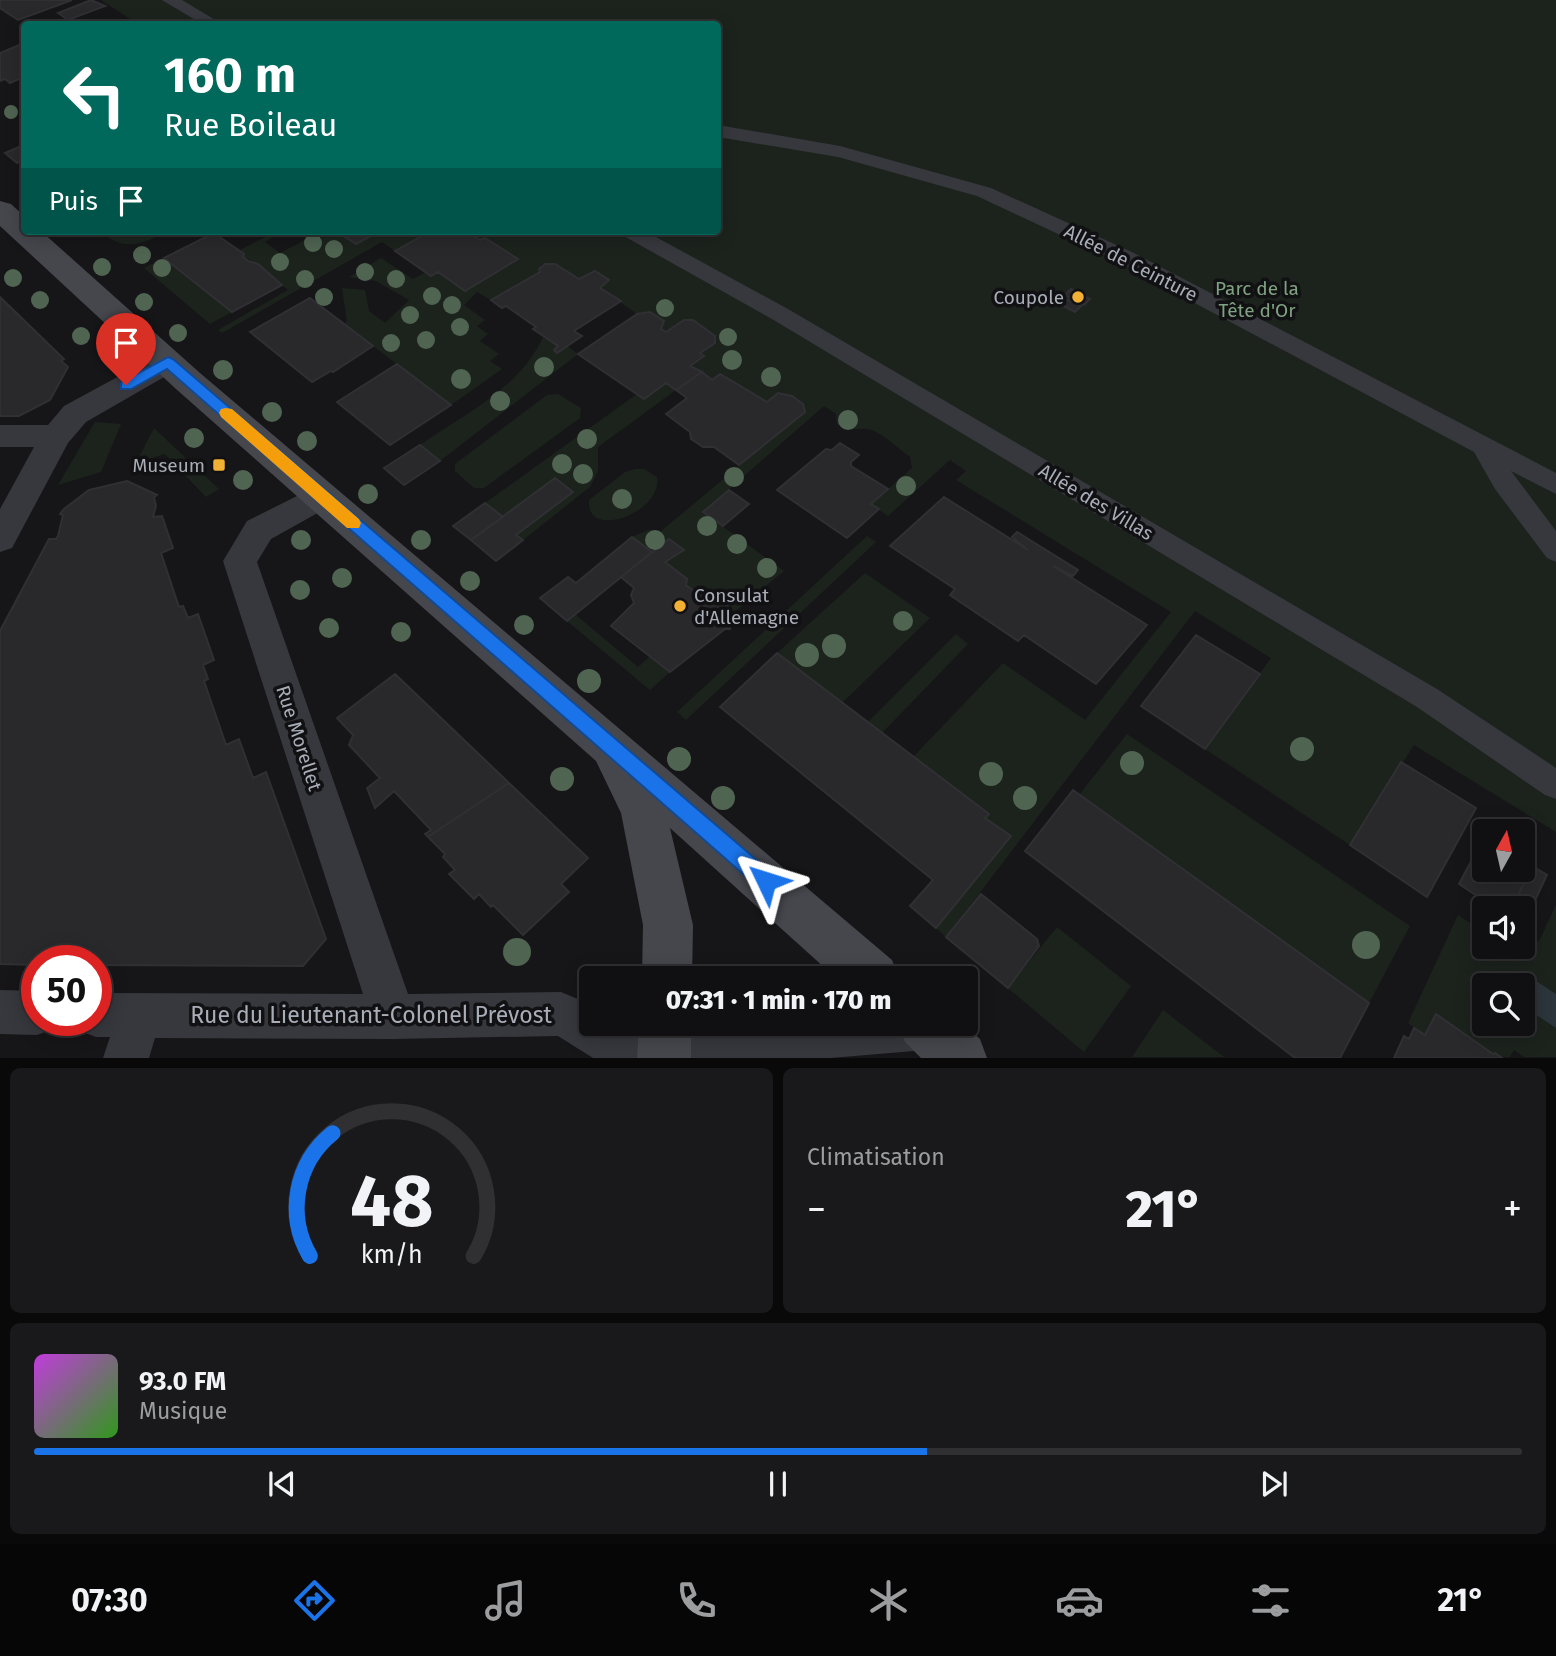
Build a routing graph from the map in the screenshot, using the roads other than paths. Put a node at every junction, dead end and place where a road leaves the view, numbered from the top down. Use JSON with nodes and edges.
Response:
{"nodes":[{"id":1,"x":170,"y":0,"type":"edge"},
{"id":2,"x":208,"y":21,"type":"edge"},
{"id":3,"x":721,"y":132,"type":"edge"},
{"id":4,"x":0,"y":210,"type":"edge"},
{"id":5,"x":21,"y":229,"type":"edge"},
{"id":6,"x":28,"y":235,"type":"edge"},
{"id":7,"x":636,"y":235,"type":"edge"},
{"id":8,"x":168,"y":362,"type":"junction"},
{"id":9,"x":0,"y":436,"type":"edge"},
{"id":10,"x":56,"y":436,"type":"junction"},
{"id":11,"x":1485,"y":449,"type":"junction"},
{"id":12,"x":1556,"y":484,"type":"edge"},
{"id":13,"x":321,"y":496,"type":"junction"},
{"id":14,"x":0,"y":539,"type":"edge"},
{"id":15,"x":1556,"y":551,"type":"edge"},
{"id":16,"x":607,"y":743,"type":"junction"},
{"id":17,"x":1556,"y":785,"type":"edge"},
{"id":18,"x":667,"y":966,"type":"edge"},
{"id":19,"x":860,"y":966,"type":"edge"},
{"id":20,"x":0,"y":1012,"type":"edge"},
{"id":21,"x":21,"y":1013,"type":"edge"},
{"id":22,"x":112,"y":1015,"type":"edge"},
{"id":23,"x":140,"y":1016,"type":"junction"},
{"id":24,"x":393,"y":1017,"type":"junction"},
{"id":25,"x":665,"y":1036,"type":"edge"},
{"id":26,"x":937,"y":1036,"type":"edge"},
{"id":27,"x":126,"y":1058,"type":"edge"},
{"id":28,"x":633,"y":1058,"type":"edge"},
{"id":29,"x":664,"y":1058,"type":"edge"},
{"id":30,"x":685,"y":1058,"type":"edge"}],
"edges":[{"from":1,"to":2,"type":"street"},
{"from":3,"to":11,"type":"street","name":"Allée de Ceinture"},
{"from":4,"to":5,"type":"main road"},
{"from":6,"to":8,"type":"main road"},
{"from":7,"to":17,"type":"street","name":"Allée des Villas"},
{"from":8,"to":10,"type":"street"},
{"from":8,"to":13,"type":"main road"},
{"from":9,"to":10,"type":"street"},
{"from":10,"to":14,"type":"street"},
{"from":11,"to":12,"type":"street","name":"Allée de Ceinture"},
{"from":11,"to":15,"type":"street"},
{"from":13,"to":16,"type":"main road"},
{"from":13,"to":24,"type":"street","name":"Rue Morellet"},
{"from":16,"to":18,"type":"main road"},
{"from":16,"to":19,"type":"main road"},
{"from":20,"to":21,"type":"street"},
{"from":22,"to":23,"type":"street","name":"Rue du Lieutenant-Colonel Prévost"},
{"from":23,"to":24,"type":"street","name":"Rue du Lieutenant-Colonel Prévost"},
{"from":23,"to":27,"type":"street"},
{"from":24,"to":28,"type":"street","name":"Rue du Lieutenant-Colonel Prévost"},
{"from":25,"to":29,"type":"main road"},
{"from":26,"to":30,"type":"street"}]}
